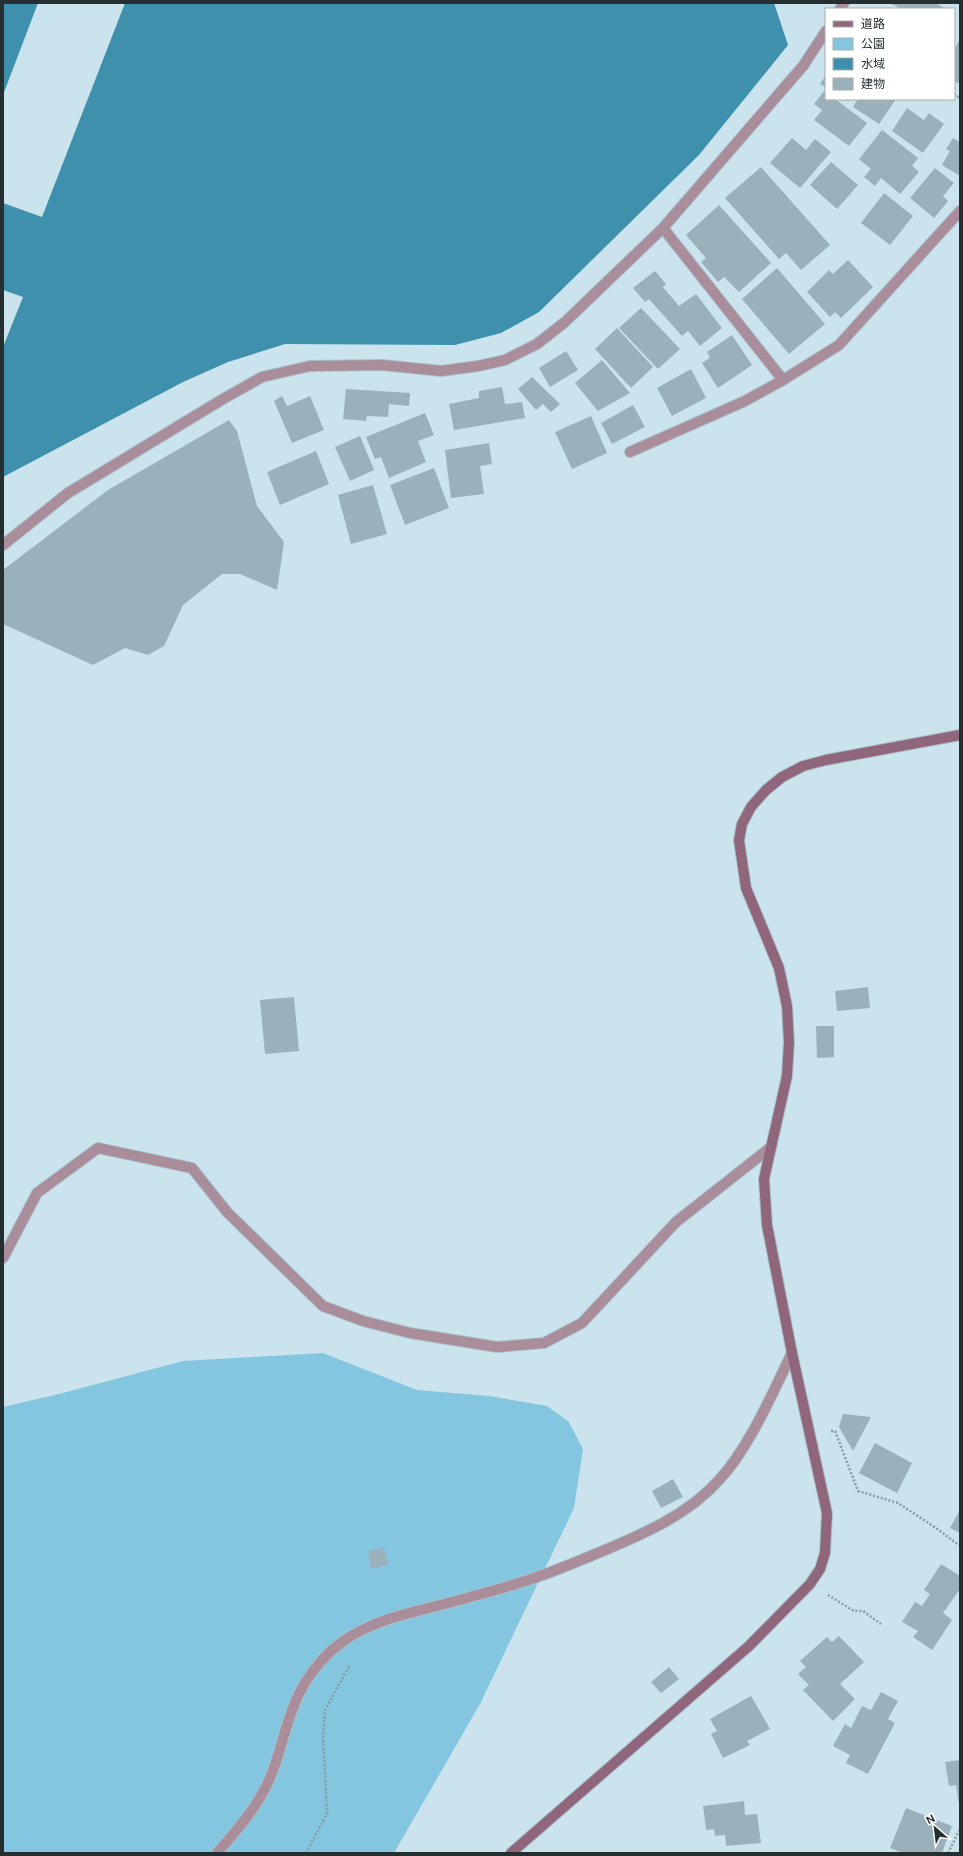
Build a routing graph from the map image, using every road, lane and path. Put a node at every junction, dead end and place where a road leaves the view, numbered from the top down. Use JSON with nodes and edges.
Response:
{"nodes":[{"id":1,"x":825,"y":33,"type":"edge"},
{"id":2,"x":960,"y":212,"type":"edge"},
{"id":3,"x":663,"y":228,"type":"junction"},
{"id":4,"x":783,"y":380,"type":"junction"},
{"id":5,"x":630,"y":452,"type":"dead end"},
{"id":6,"x":3,"y":545,"type":"edge"},
{"id":7,"x":960,"y":735,"type":"edge"},
{"id":8,"x":771,"y":1147,"type":"junction"},
{"id":9,"x":3,"y":1258,"type":"edge"},
{"id":10,"x":792,"y":1354,"type":"junction"},
{"id":11,"x":808,"y":1428,"type":"junction"},
{"id":12,"x":960,"y":1546,"type":"edge"},
{"id":13,"x":810,"y":1584,"type":"junction"},
{"id":14,"x":881,"y":1624,"type":"dead end"},
{"id":15,"x":353,"y":1659,"type":"dead end"},
{"id":16,"x":960,"y":1830,"type":"edge"},
{"id":17,"x":217,"y":1853,"type":"edge"},
{"id":18,"x":306,"y":1853,"type":"edge"},
{"id":19,"x":511,"y":1853,"type":"edge"},
{"id":20,"x":948,"y":1853,"type":"edge"}],
"edges":[{"from":1,"to":3,"type":"street"},
{"from":2,"to":4,"type":"street"},
{"from":3,"to":4,"type":"street"},
{"from":3,"to":6,"type":"street"},
{"from":4,"to":5,"type":"street"},
{"from":7,"to":8,"type":"street"},
{"from":8,"to":9,"type":"street"},
{"from":8,"to":10,"type":"street"},
{"from":10,"to":11,"type":"street"},
{"from":10,"to":17,"type":"street"},
{"from":11,"to":12,"type":"path"},
{"from":11,"to":13,"type":"street"},
{"from":13,"to":14,"type":"path"},
{"from":13,"to":19,"type":"street"},
{"from":15,"to":18,"type":"path"},
{"from":16,"to":20,"type":"path"}]}
